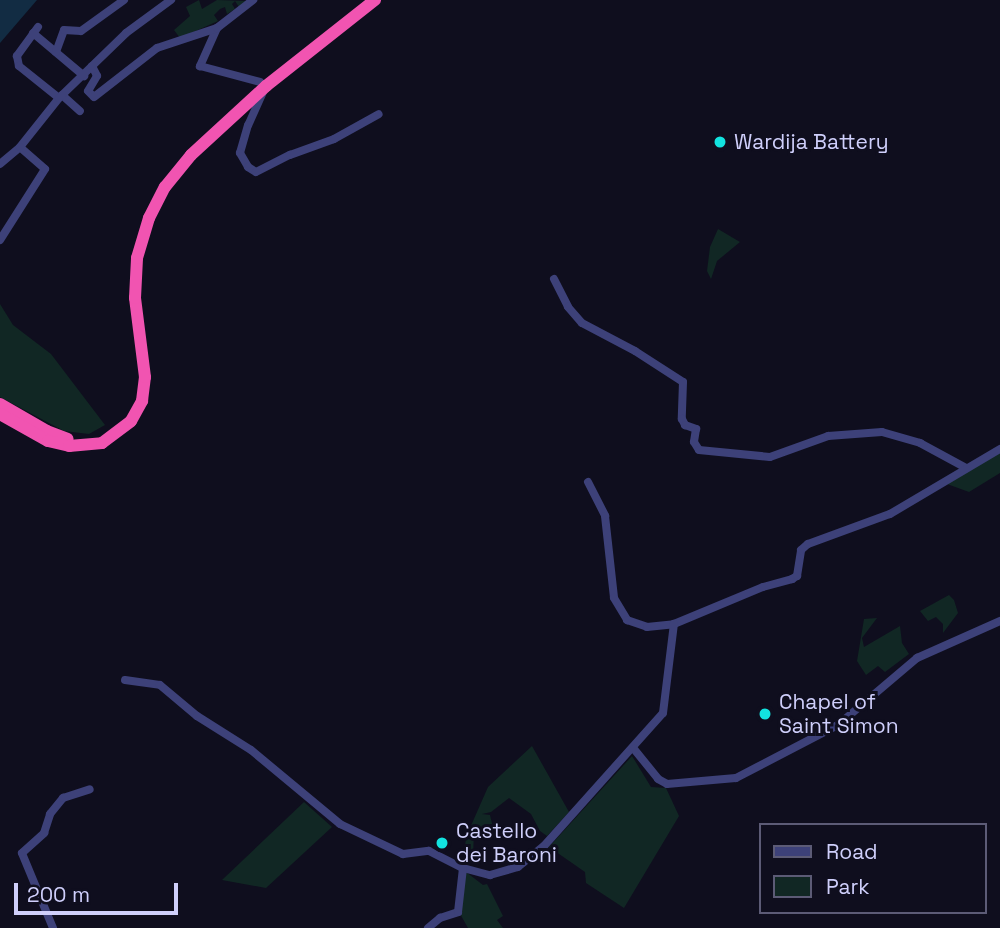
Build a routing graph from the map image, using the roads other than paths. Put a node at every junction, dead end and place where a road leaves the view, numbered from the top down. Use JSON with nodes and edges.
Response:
{"nodes":[{"id":1,"x":124,"y":0,"type":"edge"},
{"id":2,"x":171,"y":0,"type":"edge"},
{"id":3,"x":253,"y":0,"type":"edge"},
{"id":4,"x":363,"y":0,"type":"edge"},
{"id":5,"x":375,"y":0,"type":"edge"},
{"id":6,"x":217,"y":28,"type":"junction"},
{"id":7,"x":56,"y":52,"type":"junction"},
{"id":8,"x":92,"y":66,"type":"junction"},
{"id":9,"x":84,"y":76,"type":"junction"},
{"id":10,"x":263,"y":84,"type":"junction"},
{"id":11,"x":61,"y":96,"type":"junction"},
{"id":12,"x":79,"y":111,"type":"dead end"},
{"id":13,"x":379,"y":114,"type":"dead end"},
{"id":14,"x":20,"y":147,"type":"junction"},
{"id":15,"x":0,"y":164,"type":"edge"},
{"id":16,"x":0,"y":240,"type":"edge"},
{"id":17,"x":554,"y":279,"type":"dead end"},
{"id":18,"x":0,"y":404,"type":"edge"},
{"id":19,"x":0,"y":414,"type":"edge"},
{"id":20,"x":1000,"y":449,"type":"edge"},
{"id":21,"x":966,"y":468,"type":"junction"},
{"id":22,"x":588,"y":482,"type":"dead end"},
{"id":23,"x":1000,"y":621,"type":"edge"},
{"id":24,"x":674,"y":624,"type":"junction"},
{"id":25,"x":125,"y":680,"type":"dead end"},
{"id":26,"x":634,"y":749,"type":"junction"},
{"id":27,"x":90,"y":789,"type":"dead end"},
{"id":28,"x":463,"y":868,"type":"junction"},
{"id":29,"x":53,"y":928,"type":"edge"},
{"id":30,"x":428,"y":928,"type":"edge"}],
"edges":[{"from":1,"to":7,"type":"street"},
{"from":2,"to":8,"type":"street"},
{"from":3,"to":6,"type":"street"},
{"from":4,"to":10,"type":"highway"},
{"from":5,"to":10,"type":"highway"},
{"from":6,"to":8,"type":"street"},
{"from":6,"to":10,"type":"street"},
{"from":7,"to":9,"type":"street"},
{"from":7,"to":11,"type":"street"},
{"from":8,"to":9,"type":"street"},
{"from":9,"to":11,"type":"street"},
{"from":10,"to":13,"type":"street"},
{"from":10,"to":18,"type":"highway"},
{"from":10,"to":19,"type":"highway"},
{"from":11,"to":12,"type":"street"},
{"from":11,"to":14,"type":"street"},
{"from":14,"to":15,"type":"street"},
{"from":14,"to":16,"type":"street"},
{"from":17,"to":21,"type":"street"},
{"from":20,"to":21,"type":"street"},
{"from":21,"to":24,"type":"street"},
{"from":22,"to":24,"type":"street"},
{"from":23,"to":26,"type":"street"},
{"from":24,"to":26,"type":"street"},
{"from":25,"to":28,"type":"street"},
{"from":26,"to":28,"type":"street"},
{"from":27,"to":29,"type":"street"},
{"from":28,"to":30,"type":"street"}]}
